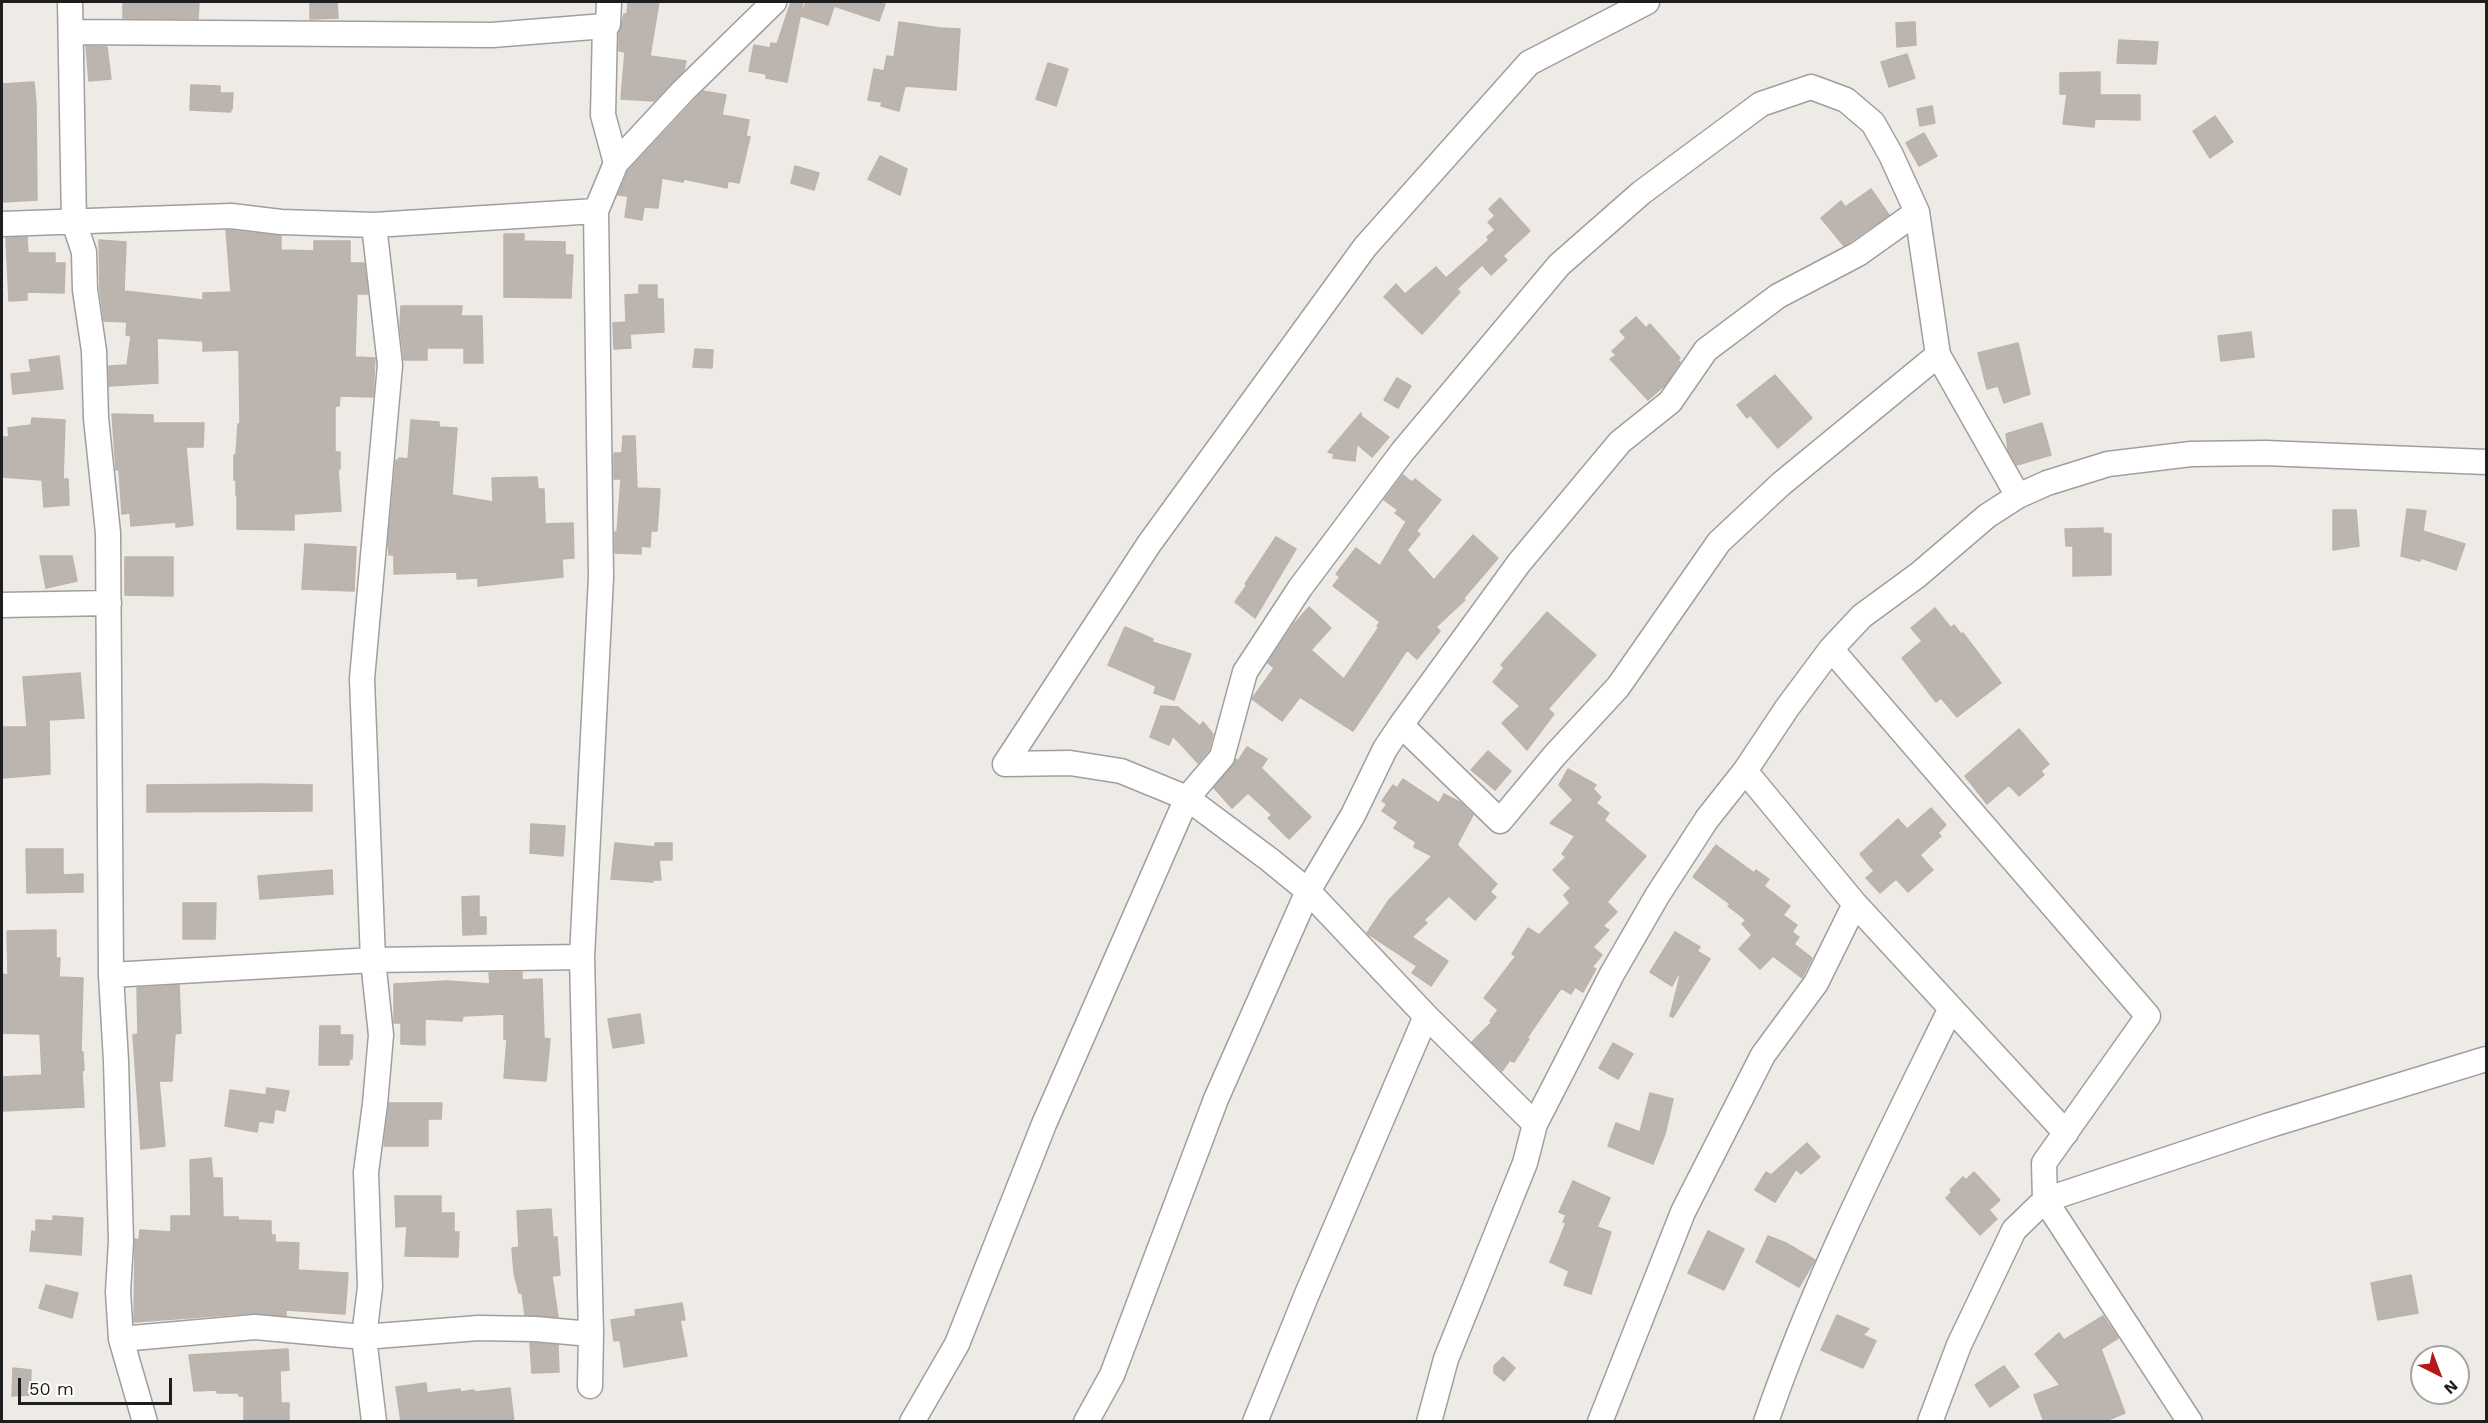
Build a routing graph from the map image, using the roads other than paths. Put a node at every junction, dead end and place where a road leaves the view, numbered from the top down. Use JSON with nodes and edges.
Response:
{"nodes":[{"id":1,"x":70,"y":2,"type":"edge"},
{"id":2,"x":609,"y":2,"type":"edge"},
{"id":3,"x":774,"y":2,"type":"edge"},
{"id":4,"x":1647,"y":2,"type":"edge"},
{"id":5,"x":605,"y":26,"type":"junction"},
{"id":6,"x":71,"y":32,"type":"junction"},
{"id":7,"x":616,"y":163,"type":"junction"},
{"id":8,"x":596,"y":212,"type":"junction"},
{"id":9,"x":1917,"y":212,"type":"junction"},
{"id":10,"x":74,"y":222,"type":"junction"},
{"id":11,"x":2,"y":224,"type":"edge"},
{"id":12,"x":374,"y":225,"type":"junction"},
{"id":13,"x":1938,"y":355,"type":"junction"},
{"id":14,"x":2487,"y":462,"type":"edge"},
{"id":15,"x":2018,"y":496,"type":"junction"},
{"id":16,"x":109,"y":603,"type":"junction"},
{"id":17,"x":2,"y":605,"type":"edge"},
{"id":18,"x":1831,"y":649,"type":"junction"},
{"id":19,"x":1401,"y":725,"type":"junction"},
{"id":20,"x":1745,"y":771,"type":"junction"},
{"id":21,"x":1187,"y":798,"type":"junction"},
{"id":22,"x":1308,"y":891,"type":"junction"},
{"id":23,"x":1855,"y":904,"type":"junction"},
{"id":24,"x":582,"y":957,"type":"junction"},
{"id":25,"x":373,"y":960,"type":"junction"},
{"id":26,"x":111,"y":975,"type":"junction"},
{"id":27,"x":1951,"y":1008,"type":"junction"},
{"id":28,"x":1426,"y":1016,"type":"junction"},
{"id":29,"x":2487,"y":1059,"type":"edge"},
{"id":30,"x":1535,"y":1124,"type":"junction"},
{"id":31,"x":2066,"y":1133,"type":"junction"},
{"id":32,"x":2045,"y":1200,"type":"junction"},
{"id":33,"x":591,"y":1334,"type":"junction"},
{"id":34,"x":364,"y":1337,"type":"junction"},
{"id":35,"x":121,"y":1339,"type":"junction"},
{"id":36,"x":590,"y":1386,"type":"dead end"},
{"id":37,"x":146,"y":1422,"type":"edge"},
{"id":38,"x":374,"y":1422,"type":"edge"},
{"id":39,"x":912,"y":1422,"type":"edge"},
{"id":40,"x":1086,"y":1422,"type":"edge"},
{"id":41,"x":1255,"y":1422,"type":"edge"},
{"id":42,"x":1429,"y":1422,"type":"edge"},
{"id":43,"x":1599,"y":1422,"type":"edge"},
{"id":44,"x":1766,"y":1422,"type":"edge"},
{"id":45,"x":1930,"y":1422,"type":"edge"},
{"id":46,"x":2190,"y":1422,"type":"edge"}],
"edges":[{"from":1,"to":6,"type":"street"},
{"from":2,"to":5,"type":"street"},
{"from":3,"to":7,"type":"street"},
{"from":4,"to":21,"type":"street"},
{"from":5,"to":6,"type":"street"},
{"from":5,"to":7,"type":"street"},
{"from":6,"to":10,"type":"street"},
{"from":7,"to":8,"type":"street"},
{"from":8,"to":12,"type":"street"},
{"from":8,"to":24,"type":"street"},
{"from":9,"to":13,"type":"street"},
{"from":9,"to":19,"type":"street"},
{"from":9,"to":21,"type":"street"},
{"from":10,"to":11,"type":"street"},
{"from":10,"to":12,"type":"street"},
{"from":10,"to":16,"type":"street"},
{"from":12,"to":25,"type":"street"},
{"from":13,"to":15,"type":"street"},
{"from":13,"to":19,"type":"street"},
{"from":14,"to":15,"type":"street"},
{"from":15,"to":18,"type":"street"},
{"from":16,"to":17,"type":"street"},
{"from":16,"to":26,"type":"street"},
{"from":18,"to":20,"type":"street"},
{"from":18,"to":31,"type":"street"},
{"from":19,"to":22,"type":"street"},
{"from":20,"to":23,"type":"street"},
{"from":20,"to":30,"type":"street"},
{"from":21,"to":22,"type":"street"},
{"from":21,"to":39,"type":"street"},
{"from":22,"to":28,"type":"street"},
{"from":22,"to":40,"type":"street"},
{"from":23,"to":27,"type":"street"},
{"from":23,"to":43,"type":"street"},
{"from":24,"to":25,"type":"street"},
{"from":24,"to":33,"type":"street"},
{"from":25,"to":26,"type":"street"},
{"from":25,"to":34,"type":"street"},
{"from":26,"to":35,"type":"street"},
{"from":27,"to":31,"type":"street"},
{"from":27,"to":44,"type":"street"},
{"from":28,"to":30,"type":"street"},
{"from":28,"to":41,"type":"street"},
{"from":29,"to":32,"type":"street"},
{"from":30,"to":42,"type":"street"},
{"from":31,"to":32,"type":"street"},
{"from":32,"to":45,"type":"street"},
{"from":32,"to":46,"type":"street"},
{"from":33,"to":34,"type":"street"},
{"from":33,"to":36,"type":"street"},
{"from":34,"to":35,"type":"street"},
{"from":34,"to":38,"type":"street"},
{"from":35,"to":37,"type":"street"}]}
